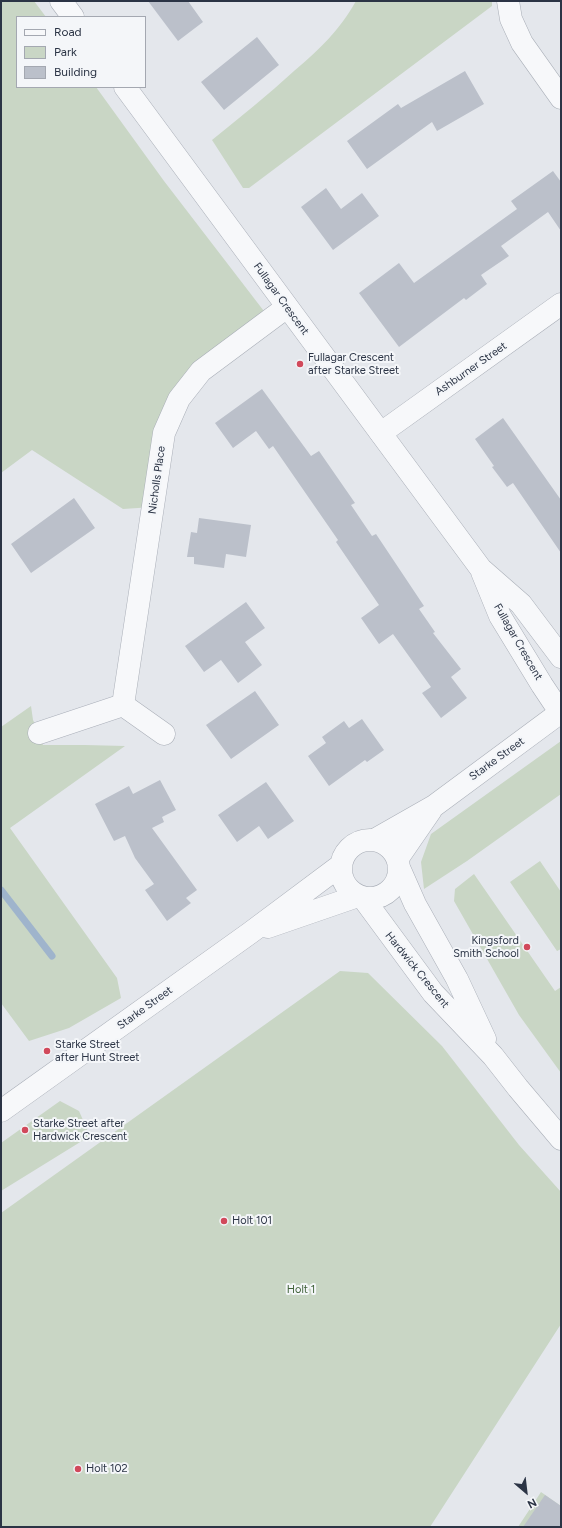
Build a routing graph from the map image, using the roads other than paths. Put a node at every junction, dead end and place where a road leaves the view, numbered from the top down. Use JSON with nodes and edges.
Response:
{"nodes":[{"id":1,"x":61,"y":1,"type":"edge"},
{"id":2,"x":508,"y":1,"type":"edge"},
{"id":3,"x":72,"y":16,"type":"edge"},
{"id":4,"x":126,"y":88,"type":"edge"},
{"id":5,"x":561,"y":98,"type":"edge"},
{"id":6,"x":561,"y":304,"type":"edge"},
{"id":7,"x":287,"y":307,"type":"junction"},
{"id":8,"x":380,"y":433,"type":"junction"},
{"id":9,"x":481,"y":569,"type":"junction"},
{"id":10,"x":561,"y":657,"type":"edge"},
{"id":11,"x":123,"y":705,"type":"junction"},
{"id":12,"x":561,"y":712,"type":"edge"},
{"id":13,"x":40,"y":733,"type":"dead end"},
{"id":14,"x":164,"y":734,"type":"dead end"},
{"id":15,"x":434,"y":806,"type":"junction"},
{"id":16,"x":376,"y":839,"type":"junction"},
{"id":17,"x":399,"y":864,"type":"junction"},
{"id":18,"x":341,"y":865,"type":"junction"},
{"id":19,"x":360,"y":897,"type":"junction"},
{"id":20,"x":250,"y":933,"type":"junction"},
{"id":21,"x":493,"y":1056,"type":"junction"},
{"id":22,"x":1,"y":1111,"type":"edge"},
{"id":23,"x":561,"y":1139,"type":"edge"}],
"edges":[{"from":1,"to":3,"type":"street"},
{"from":2,"to":5,"type":"street"},
{"from":4,"to":7,"type":"street","name":"Fullagar Crescent"},
{"from":6,"to":8,"type":"street","name":"Ashburner Street"},
{"from":7,"to":8,"type":"street","name":"Fullagar Crescent"},
{"from":7,"to":11,"type":"street","name":"Nicholls Place"},
{"from":8,"to":9,"type":"street","name":"Fullagar Crescent"},
{"from":9,"to":10,"type":"street","name":"Fullagar Crescent"},
{"from":9,"to":12,"type":"street","name":"Fullagar Crescent"},
{"from":11,"to":13,"type":"street"},
{"from":11,"to":14,"type":"street"},
{"from":12,"to":15,"type":"street","name":"Starke Street"},
{"from":15,"to":16,"type":"street","name":"Starke Street"},
{"from":15,"to":17,"type":"street","name":"Starke Street"},
{"from":16,"to":17,"type":"street"},
{"from":16,"to":18,"type":"street"},
{"from":17,"to":19,"type":"street"},
{"from":17,"to":21,"type":"street","name":"Hardwick Crescent"},
{"from":18,"to":19,"type":"street"},
{"from":18,"to":20,"type":"street","name":"Starke Street"},
{"from":19,"to":20,"type":"street","name":"Starke Street"},
{"from":19,"to":21,"type":"street","name":"Hardwick Crescent"},
{"from":20,"to":22,"type":"street","name":"Starke Street"},
{"from":21,"to":23,"type":"street","name":"Hardwick Crescent"}]}
